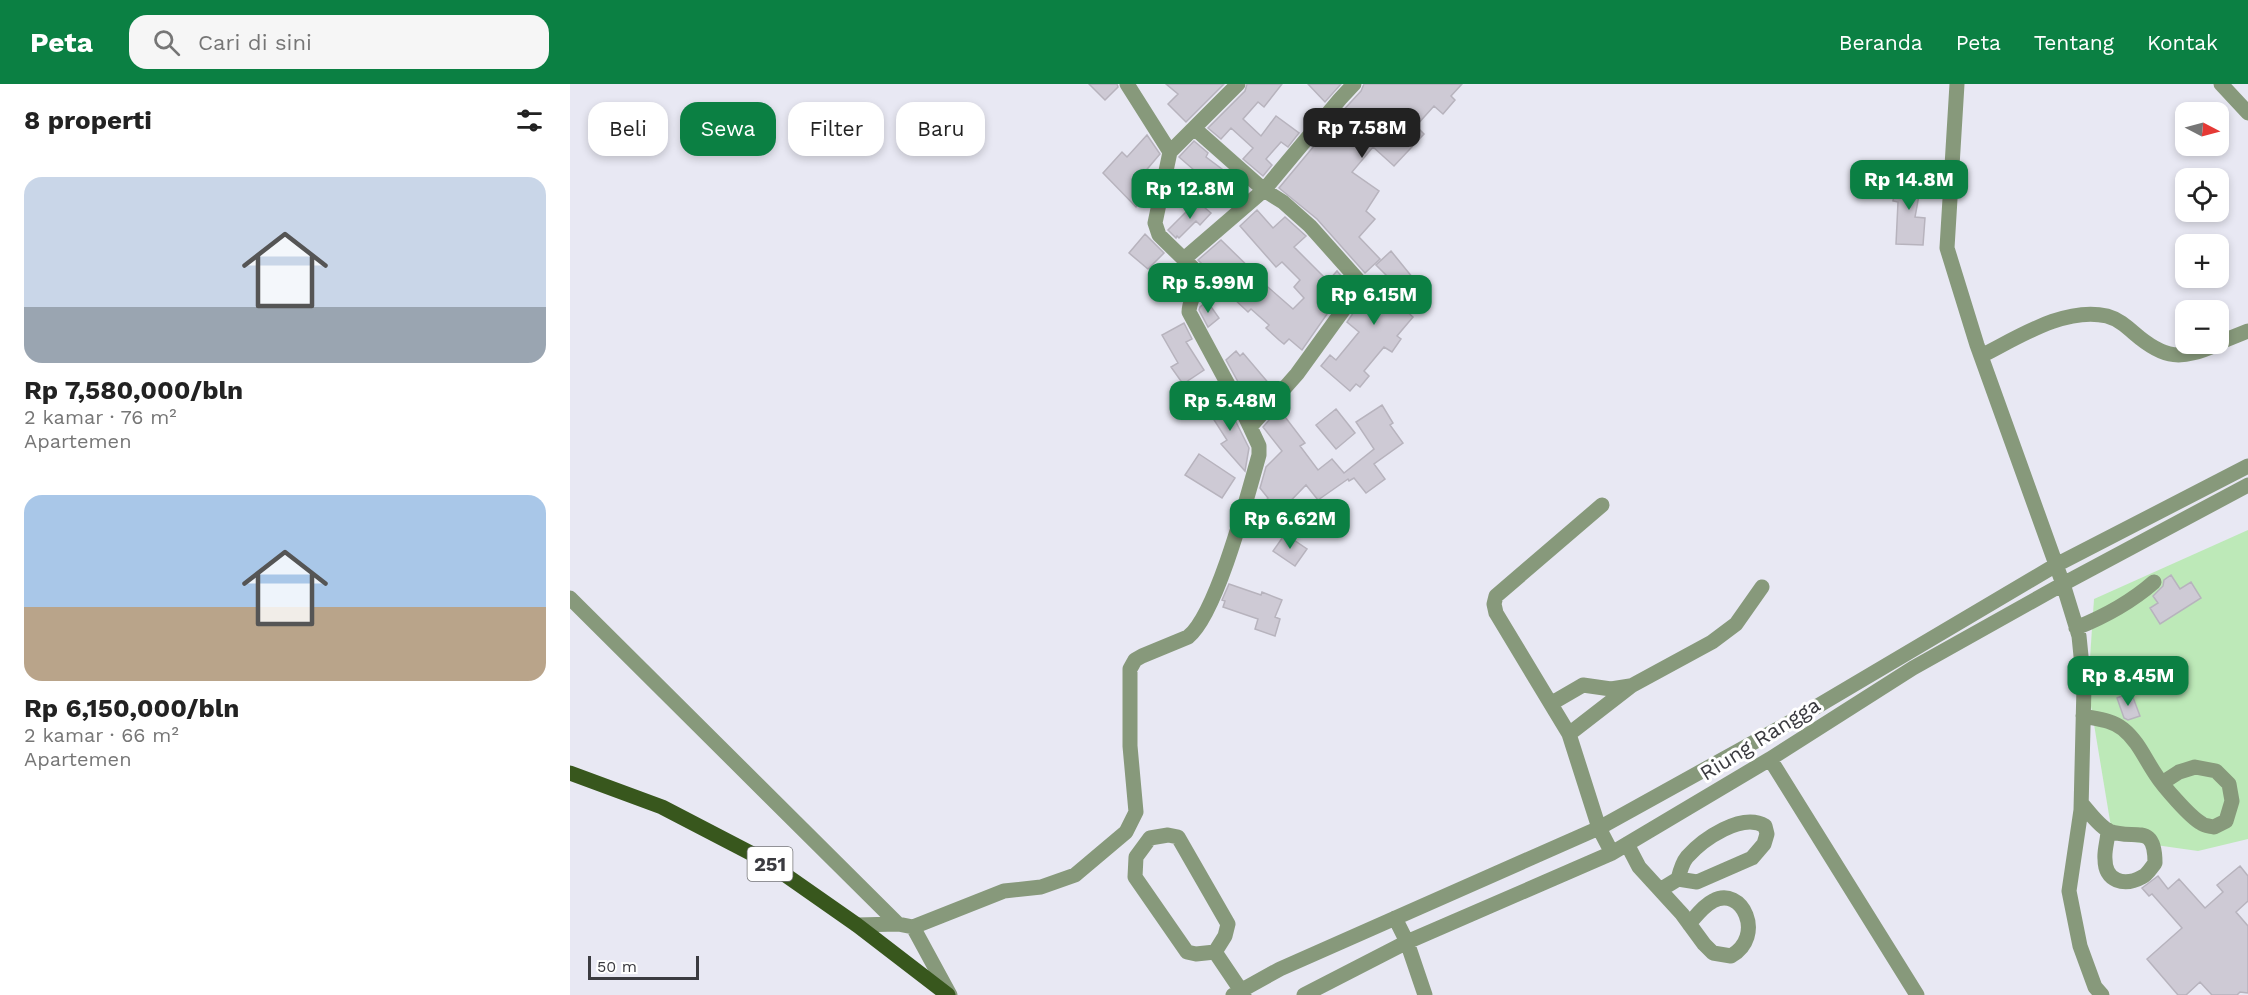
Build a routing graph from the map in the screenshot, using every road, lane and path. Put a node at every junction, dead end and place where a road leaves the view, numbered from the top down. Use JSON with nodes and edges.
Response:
{"nodes":[{"id":1,"x":1127,"y":84,"type":"edge"},
{"id":2,"x":1238,"y":84,"type":"edge"},
{"id":3,"x":1354,"y":84,"type":"edge"},
{"id":4,"x":1957,"y":84,"type":"edge"},
{"id":5,"x":2221,"y":84,"type":"edge"},
{"id":6,"x":2248,"y":112,"type":"edge"},
{"id":7,"x":1194,"y":128,"type":"junction"},
{"id":8,"x":1170,"y":152,"type":"junction"},
{"id":9,"x":1264,"y":190,"type":"junction"},
{"id":10,"x":1184,"y":259,"type":"junction"},
{"id":11,"x":2248,"y":331,"type":"edge"},
{"id":12,"x":2229,"y":339,"type":"edge"},
{"id":13,"x":2195,"y":354,"type":"edge"},
{"id":14,"x":1981,"y":356,"type":"junction"},
{"id":15,"x":1250,"y":427,"type":"junction"},
{"id":16,"x":2248,"y":466,"type":"edge"},
{"id":17,"x":2248,"y":485,"type":"edge"},
{"id":18,"x":1602,"y":505,"type":"dead end"},
{"id":19,"x":2056,"y":565,"type":"junction"},
{"id":20,"x":2154,"y":582,"type":"dead end"},
{"id":21,"x":2063,"y":584,"type":"junction"},
{"id":22,"x":1761,"y":587,"type":"dead end"},
{"id":23,"x":570,"y":598,"type":"edge"},
{"id":24,"x":2076,"y":628,"type":"junction"},
{"id":25,"x":1631,"y":686,"type":"junction"},
{"id":26,"x":1551,"y":703,"type":"junction"},
{"id":27,"x":2083,"y":716,"type":"junction"},
{"id":28,"x":1569,"y":734,"type":"junction"},
{"id":29,"x":1770,"y":759,"type":"junction"},
{"id":30,"x":570,"y":773,"type":"edge"},
{"id":31,"x":2162,"y":783,"type":"junction"},
{"id":32,"x":2082,"y":804,"type":"junction"},
{"id":33,"x":1136,"y":812,"type":"junction"},
{"id":34,"x":1599,"y":828,"type":"junction"},
{"id":35,"x":2108,"y":830,"type":"dead end"},
{"id":36,"x":1150,"y":838,"type":"junction"},
{"id":37,"x":1627,"y":844,"type":"junction"},
{"id":38,"x":1612,"y":853,"type":"junction"},
{"id":39,"x":1678,"y":879,"type":"junction"},
{"id":40,"x":1660,"y":890,"type":"junction"},
{"id":41,"x":1395,"y":918,"type":"junction"},
{"id":42,"x":1689,"y":924,"type":"dead end"},
{"id":43,"x":857,"y":925,"type":"junction"},
{"id":44,"x":906,"y":925,"type":"junction"},
{"id":45,"x":1407,"y":942,"type":"junction"},
{"id":46,"x":1215,"y":952,"type":"junction"},
{"id":47,"x":1239,"y":993,"type":"edge"},
{"id":48,"x":949,"y":995,"type":"edge"},
{"id":49,"x":1304,"y":995,"type":"edge"},
{"id":50,"x":1425,"y":995,"type":"edge"},
{"id":51,"x":1917,"y":995,"type":"edge"},
{"id":52,"x":2102,"y":995,"type":"edge"}],
"edges":[{"from":1,"to":8,"type":"street"},
{"from":2,"to":7,"type":"street"},
{"from":3,"to":9,"type":"street"},
{"from":4,"to":14,"type":"street"},
{"from":5,"to":6,"type":"street"},
{"from":7,"to":8,"type":"street"},
{"from":7,"to":9,"type":"street"},
{"from":8,"to":10,"type":"street"},
{"from":9,"to":10,"type":"street"},
{"from":9,"to":15,"type":"street"},
{"from":10,"to":15,"type":"street"},
{"from":11,"to":12,"type":"street"},
{"from":13,"to":14,"type":"street"},
{"from":14,"to":19,"type":"street"},
{"from":15,"to":33,"type":"street"},
{"from":16,"to":19,"type":"street"},
{"from":17,"to":21,"type":"street","name":"Riung Rangga"},
{"from":18,"to":26,"type":"street"},
{"from":19,"to":21,"type":"street"},
{"from":19,"to":34,"type":"street"},
{"from":20,"to":24,"type":"street"},
{"from":21,"to":24,"type":"street"},
{"from":21,"to":29,"type":"street","name":"Riung Rangga"},
{"from":22,"to":25,"type":"street"},
{"from":23,"to":44,"type":"street"},
{"from":24,"to":27,"type":"street"},
{"from":25,"to":26,"type":"street"},
{"from":25,"to":28,"type":"street"},
{"from":26,"to":28,"type":"street"},
{"from":27,"to":31,"type":"street"},
{"from":27,"to":32,"type":"street"},
{"from":28,"to":34,"type":"street"},
{"from":29,"to":37,"type":"street","name":"Riung Rangga"},
{"from":29,"to":51,"type":"street"},
{"from":30,"to":43,"type":"main road","number":"251"},
{"from":31,"to":31,"type":"street"},
{"from":32,"to":35,"type":"street"},
{"from":32,"to":52,"type":"street"},
{"from":33,"to":36,"type":"street"},
{"from":33,"to":44,"type":"street"},
{"from":34,"to":38,"type":"street"},
{"from":34,"to":41,"type":"street"},
{"from":36,"to":46,"type":"street"},
{"from":36,"to":46,"type":"street"},
{"from":37,"to":38,"type":"street","name":"Riung Rangga"},
{"from":37,"to":40,"type":"street"},
{"from":38,"to":45,"type":"street","name":"Riung Rangga"},
{"from":39,"to":39,"type":"street"},
{"from":39,"to":40,"type":"street"},
{"from":40,"to":42,"type":"street"},
{"from":41,"to":45,"type":"street"},
{"from":41,"to":47,"type":"street"},
{"from":43,"to":44,"type":"street"},
{"from":43,"to":48,"type":"main road","number":"251"},
{"from":44,"to":48,"type":"street"},
{"from":45,"to":49,"type":"street","name":"Riung Rangga"},
{"from":45,"to":50,"type":"street"},
{"from":46,"to":47,"type":"street"}]}
